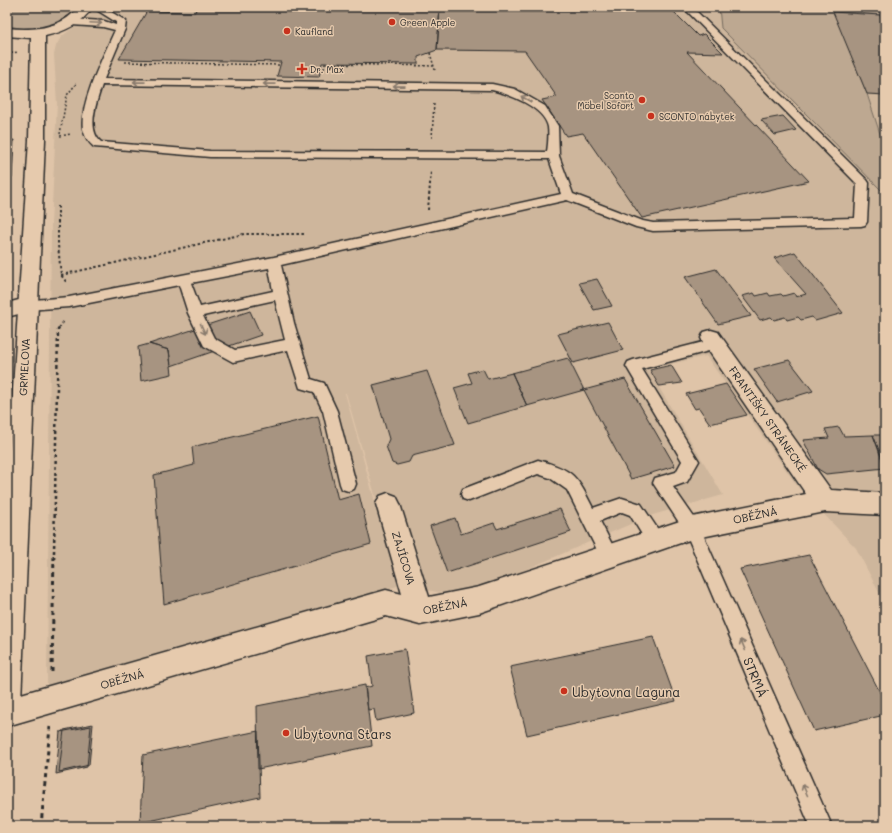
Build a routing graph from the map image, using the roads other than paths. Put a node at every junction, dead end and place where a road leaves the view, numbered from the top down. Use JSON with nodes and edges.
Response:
{"nodes":[{"id":1,"x":86,"y":7,"type":"edge"},
{"id":2,"x":96,"y":7,"type":"edge"},
{"id":3,"x":687,"y":7,"type":"edge"},
{"id":4,"x":71,"y":22,"type":"junction"},
{"id":5,"x":120,"y":29,"type":"junction"},
{"id":6,"x":7,"y":32,"type":"edge"},
{"id":7,"x":38,"y":33,"type":"junction"},
{"id":8,"x":97,"y":82,"type":"junction"},
{"id":9,"x":553,"y":156,"type":"junction"},
{"id":10,"x":568,"y":196,"type":"junction"},
{"id":11,"x":274,"y":262,"type":"junction"},
{"id":12,"x":184,"y":280,"type":"junction"},
{"id":13,"x":281,"y":294,"type":"junction"},
{"id":14,"x":27,"y":305,"type":"junction"},
{"id":15,"x":7,"y":310,"type":"edge"},
{"id":16,"x":195,"y":313,"type":"junction"},
{"id":17,"x":713,"y":341,"type":"joint"},
{"id":18,"x":293,"y":344,"type":"junction"},
{"id":19,"x":348,"y":484,"type":"dead end"},
{"id":20,"x":469,"y":494,"type":"dead end"},
{"id":21,"x":825,"y":501,"type":"junction"},
{"id":22,"x":388,"y":504,"type":"dead end"},
{"id":23,"x":885,"y":504,"type":"edge"},
{"id":24,"x":589,"y":517,"type":"junction"},
{"id":25,"x":692,"y":528,"type":"junction"},
{"id":26,"x":656,"y":540,"type":"junction"},
{"id":27,"x":609,"y":556,"type":"junction"},
{"id":28,"x":420,"y":612,"type":"junction"},
{"id":29,"x":7,"y":700,"type":"edge"},
{"id":30,"x":7,"y":712,"type":"edge"},
{"id":31,"x":821,"y":826,"type":"edge"}],
"edges":[{"from":1,"to":4,"type":"street"},
{"from":2,"to":5,"type":"lane"},
{"from":3,"to":10,"type":"lane"},
{"from":4,"to":5,"type":"lane","one_way":true},
{"from":4,"to":7,"type":"street"},
{"from":5,"to":8,"type":"lane"},
{"from":6,"to":7,"type":"street"},
{"from":7,"to":14,"type":"street","name":"GRMELOVA"},
{"from":9,"to":8,"type":"lane","one_way":true},
{"from":8,"to":9,"type":"lane"},
{"from":9,"to":10,"type":"lane"},
{"from":10,"to":11,"type":"lane"},
{"from":11,"to":12,"type":"lane"},
{"from":11,"to":13,"type":"lane"},
{"from":12,"to":14,"type":"lane"},
{"from":12,"to":16,"type":"lane"},
{"from":13,"to":16,"type":"lane"},
{"from":13,"to":18,"type":"lane"},
{"from":14,"to":15,"type":"street"},
{"from":14,"to":29,"type":"street","name":"GRMELOVA"},
{"from":16,"to":18,"type":"lane","one_way":true},
{"from":17,"to":21,"type":"street","name":"FRANTIŠKY STRÁNECKÉ"},
{"from":17,"to":25,"type":"lane","name":"STRMÁ"},
{"from":18,"to":19,"type":"lane"},
{"from":20,"to":24,"type":"lane"},
{"from":21,"to":23,"type":"street","name":"OBĚŽNÁ"},
{"from":21,"to":25,"type":"street","name":"OBĚŽNÁ"},
{"from":22,"to":28,"type":"street","name":"ZAJÍCOVA"},
{"from":24,"to":26,"type":"lane"},
{"from":24,"to":27,"type":"lane"},
{"from":25,"to":26,"type":"street","name":"OBĚŽNÁ"},
{"from":31,"to":25,"type":"lane","name":"STRMÁ","one_way":true},
{"from":26,"to":27,"type":"street","name":"OBĚŽNÁ"},
{"from":27,"to":28,"type":"street","name":"OBĚŽNÁ"},
{"from":28,"to":30,"type":"street","name":"OBĚŽNÁ"}]}
